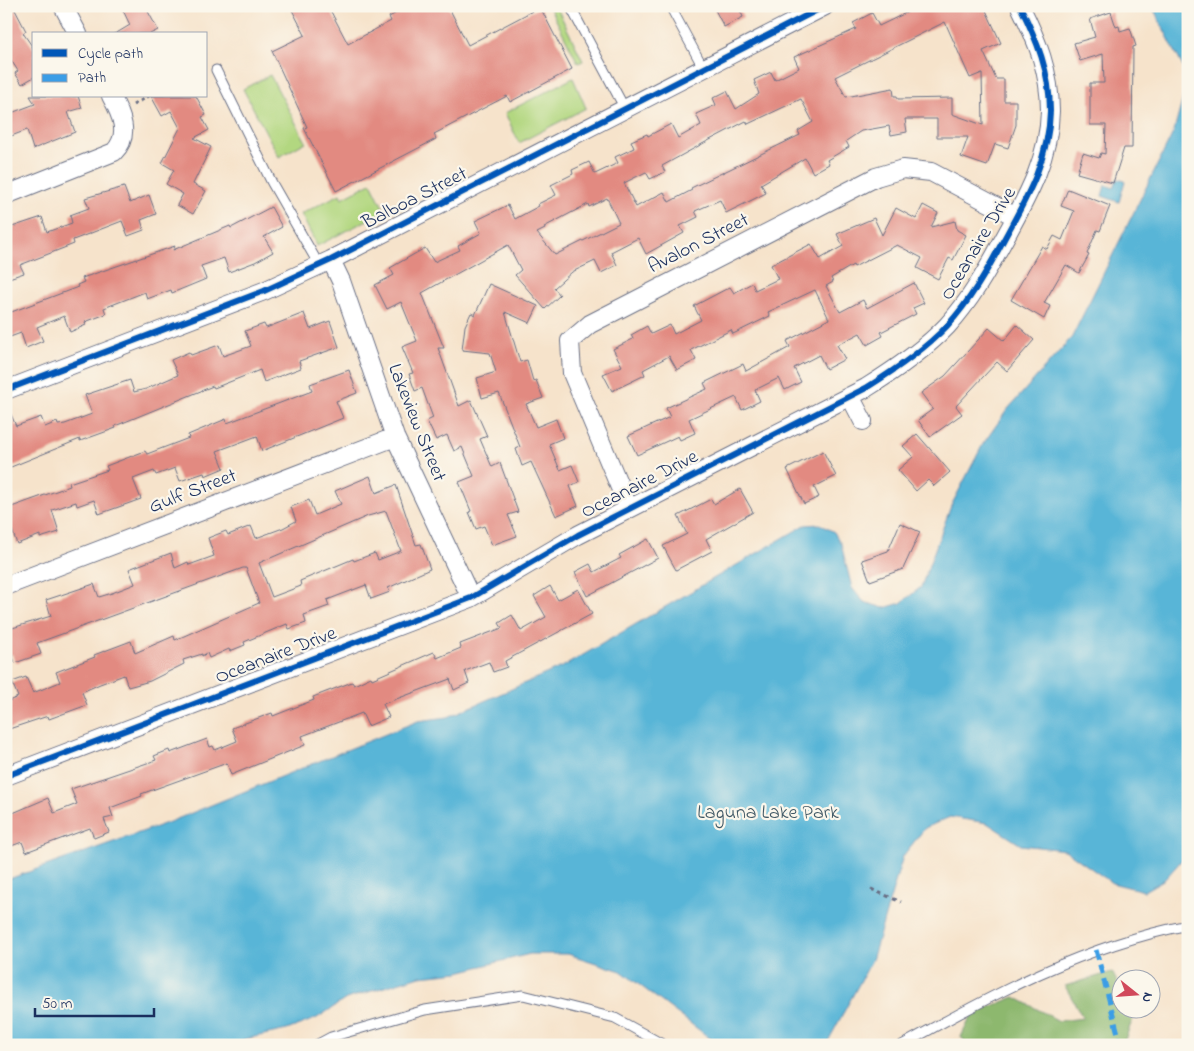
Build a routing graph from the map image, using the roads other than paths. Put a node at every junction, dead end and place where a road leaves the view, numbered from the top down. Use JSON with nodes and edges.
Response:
{"nodes":[{"id":1,"x":63,"y":6,"type":"edge"},
{"id":2,"x":570,"y":6,"type":"edge"},
{"id":3,"x":670,"y":6,"type":"edge"},
{"id":4,"x":825,"y":6,"type":"edge"},
{"id":5,"x":1020,"y":6,"type":"edge"},
{"id":6,"x":793,"y":14,"type":"edge"},
{"id":7,"x":77,"y":32,"type":"edge"},
{"id":8,"x":704,"y":68,"type":"junction"},
{"id":9,"x":216,"y":70,"type":"dead end"},
{"id":10,"x":112,"y":98,"type":"edge"},
{"id":11,"x":625,"y":109,"type":"junction"},
{"id":12,"x":6,"y":195,"type":"edge"},
{"id":13,"x":1016,"y":217,"type":"junction"},
{"id":14,"x":325,"y":263,"type":"junction"},
{"id":15,"x":6,"y":390,"type":"edge"},
{"id":16,"x":850,"y":396,"type":"junction"},
{"id":17,"x":863,"y":422,"type":"dead end"},
{"id":18,"x":396,"y":437,"type":"junction"},
{"id":19,"x":629,"y":509,"type":"junction"},
{"id":20,"x":6,"y":586,"type":"edge"},
{"id":21,"x":470,"y":598,"type":"junction"},
{"id":22,"x":6,"y":776,"type":"edge"},
{"id":23,"x":1188,"y":920,"type":"edge"},
{"id":24,"x":1184,"y":926,"type":"edge"},
{"id":25,"x":332,"y":1041,"type":"edge"},
{"id":26,"x":316,"y":1045,"type":"edge"},
{"id":27,"x":664,"y":1045,"type":"edge"},
{"id":28,"x":902,"y":1045,"type":"edge"}],
"edges":[{"from":1,"to":7,"type":"street"},
{"from":2,"to":11,"type":"lane"},
{"from":3,"to":8,"type":"lane"},
{"from":4,"to":6,"type":"street","name":"Balboa Street"},
{"from":5,"to":13,"type":"street","name":"Oceanaire Drive"},
{"from":6,"to":8,"type":"street","name":"Balboa Street"},
{"from":8,"to":11,"type":"street","name":"Balboa Street"},
{"from":9,"to":14,"type":"lane"},
{"from":10,"to":12,"type":"street"},
{"from":11,"to":14,"type":"street","name":"Balboa Street"},
{"from":13,"to":16,"type":"street","name":"Oceanaire Drive"},
{"from":13,"to":19,"type":"street","name":"Avalon Street"},
{"from":14,"to":15,"type":"street","name":"Balboa Street"},
{"from":14,"to":18,"type":"street","name":"Lakeview Street"},
{"from":16,"to":17,"type":"street"},
{"from":16,"to":19,"type":"street","name":"Oceanaire Drive"},
{"from":18,"to":20,"type":"street","name":"Gulf Street"},
{"from":18,"to":21,"type":"street","name":"Lakeview Street"},
{"from":19,"to":21,"type":"street","name":"Oceanaire Drive"},
{"from":21,"to":22,"type":"street","name":"Oceanaire Drive"},
{"from":23,"to":24,"type":"lane"},
{"from":24,"to":28,"type":"lane"},
{"from":25,"to":26,"type":"lane"},
{"from":25,"to":27,"type":"lane"}]}
